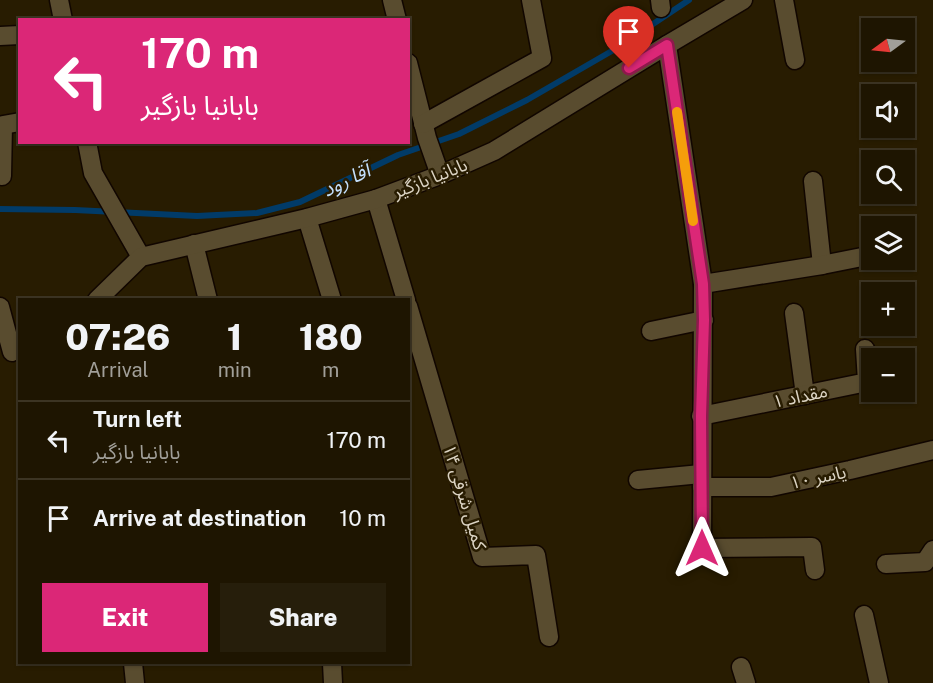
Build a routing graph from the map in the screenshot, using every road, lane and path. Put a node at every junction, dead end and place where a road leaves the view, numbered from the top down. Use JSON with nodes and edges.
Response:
{"nodes":[{"id":1,"x":58,"y":0,"type":"edge"},
{"id":2,"x":392,"y":0,"type":"edge"},
{"id":3,"x":531,"y":0,"type":"edge"},
{"id":4,"x":743,"y":0,"type":"edge"},
{"id":5,"x":784,"y":0,"type":"edge"},
{"id":6,"x":62,"y":18,"type":"edge"},
{"id":7,"x":396,"y":18,"type":"edge"},
{"id":8,"x":18,"y":35,"type":"edge"},
{"id":9,"x":0,"y":36,"type":"edge"},
{"id":10,"x":667,"y":45,"type":"junction"},
{"id":11,"x":795,"y":60,"type":"dead end"},
{"id":12,"x":410,"y":71,"type":"edge"},
{"id":13,"x":18,"y":122,"type":"edge"},
{"id":14,"x":428,"y":139,"type":"junction"},
{"id":15,"x":87,"y":144,"type":"edge"},
{"id":16,"x":440,"y":175,"type":"junction"},
{"id":17,"x":2,"y":176,"type":"dead end"},
{"id":18,"x":813,"y":181,"type":"dead end"},
{"id":19,"x":376,"y":199,"type":"junction"},
{"id":20,"x":307,"y":218,"type":"junction"},
{"id":21,"x":194,"y":244,"type":"junction"},
{"id":22,"x":141,"y":257,"type":"junction"},
{"id":23,"x":861,"y":257,"type":"edge"},
{"id":24,"x":822,"y":265,"type":"junction"},
{"id":25,"x":703,"y":284,"type":"junction"},
{"id":26,"x":99,"y":298,"type":"edge"},
{"id":27,"x":208,"y":298,"type":"edge"},
{"id":28,"x":331,"y":298,"type":"edge"},
{"id":29,"x":405,"y":298,"type":"edge"},
{"id":30,"x":0,"y":307,"type":"edge"},
{"id":31,"x":410,"y":313,"type":"edge"},
{"id":32,"x":794,"y":313,"type":"dead end"},
{"id":33,"x":704,"y":320,"type":"junction"},
{"id":34,"x":651,"y":331,"type":"dead end"},
{"id":35,"x":10,"y":352,"type":"edge"},
{"id":36,"x":861,"y":383,"type":"edge"},
{"id":37,"x":805,"y":395,"type":"junction"},
{"id":38,"x":701,"y":416,"type":"junction"},
{"id":39,"x":933,"y":450,"type":"edge"},
{"id":40,"x":638,"y":480,"type":"dead end"},
{"id":41,"x":701,"y":480,"type":"junction"},
{"id":42,"x":933,"y":550,"type":"edge"},
{"id":43,"x":886,"y":564,"type":"dead end"},
{"id":44,"x":815,"y":570,"type":"dead end"},
{"id":45,"x":864,"y":615,"type":"dead end"},
{"id":46,"x":549,"y":637,"type":"dead end"},
{"id":47,"x":133,"y":664,"type":"edge"},
{"id":48,"x":332,"y":664,"type":"edge"},
{"id":49,"x":135,"y":683,"type":"edge"},
{"id":50,"x":333,"y":683,"type":"edge"},
{"id":51,"x":879,"y":683,"type":"edge"}],
"edges":[{"from":1,"to":6,"type":"street"},
{"from":2,"to":7,"type":"street"},
{"from":3,"to":14,"type":"street"},
{"from":4,"to":10,"type":"street","name":"بابانیا بازگیر"},
{"from":5,"to":11,"type":"street"},
{"from":8,"to":9,"type":"street"},
{"from":10,"to":16,"type":"street","name":"بابانیا بازگیر"},
{"from":10,"to":25,"type":"street"},
{"from":12,"to":14,"type":"street"},
{"from":13,"to":17,"type":"street"},
{"from":14,"to":16,"type":"street"},
{"from":15,"to":22,"type":"street"},
{"from":16,"to":19,"type":"street","name":"بابانیا بازگیر"},
{"from":18,"to":24,"type":"street"},
{"from":19,"to":20,"type":"street","name":"بابانیا بازگیر"},
{"from":19,"to":29,"type":"street"},
{"from":20,"to":21,"type":"street","name":"بابانیا بازگیر"},
{"from":20,"to":28,"type":"street"},
{"from":21,"to":22,"type":"street","name":"بابانیا بازگیر"},
{"from":21,"to":27,"type":"street"},
{"from":22,"to":26,"type":"street"},
{"from":23,"to":24,"type":"street"},
{"from":24,"to":25,"type":"street"},
{"from":25,"to":33,"type":"street"},
{"from":30,"to":35,"type":"street"},
{"from":31,"to":46,"type":"street","name":"کمیل شرقی ۱۴"},
{"from":32,"to":37,"type":"street"},
{"from":33,"to":34,"type":"street"},
{"from":33,"to":38,"type":"street"},
{"from":36,"to":37,"type":"street","name":"مقداد ۱"},
{"from":37,"to":38,"type":"street","name":"مقداد ۱"},
{"from":38,"to":41,"type":"street"},
{"from":39,"to":41,"type":"street","name":"یاسر ۱۰"},
{"from":40,"to":41,"type":"street","name":"یاسر ۱۰"},
{"from":41,"to":44,"type":"street"},
{"from":42,"to":43,"type":"street"},
{"from":45,"to":51,"type":"street"},
{"from":47,"to":49,"type":"street"},
{"from":48,"to":50,"type":"street"}]}
